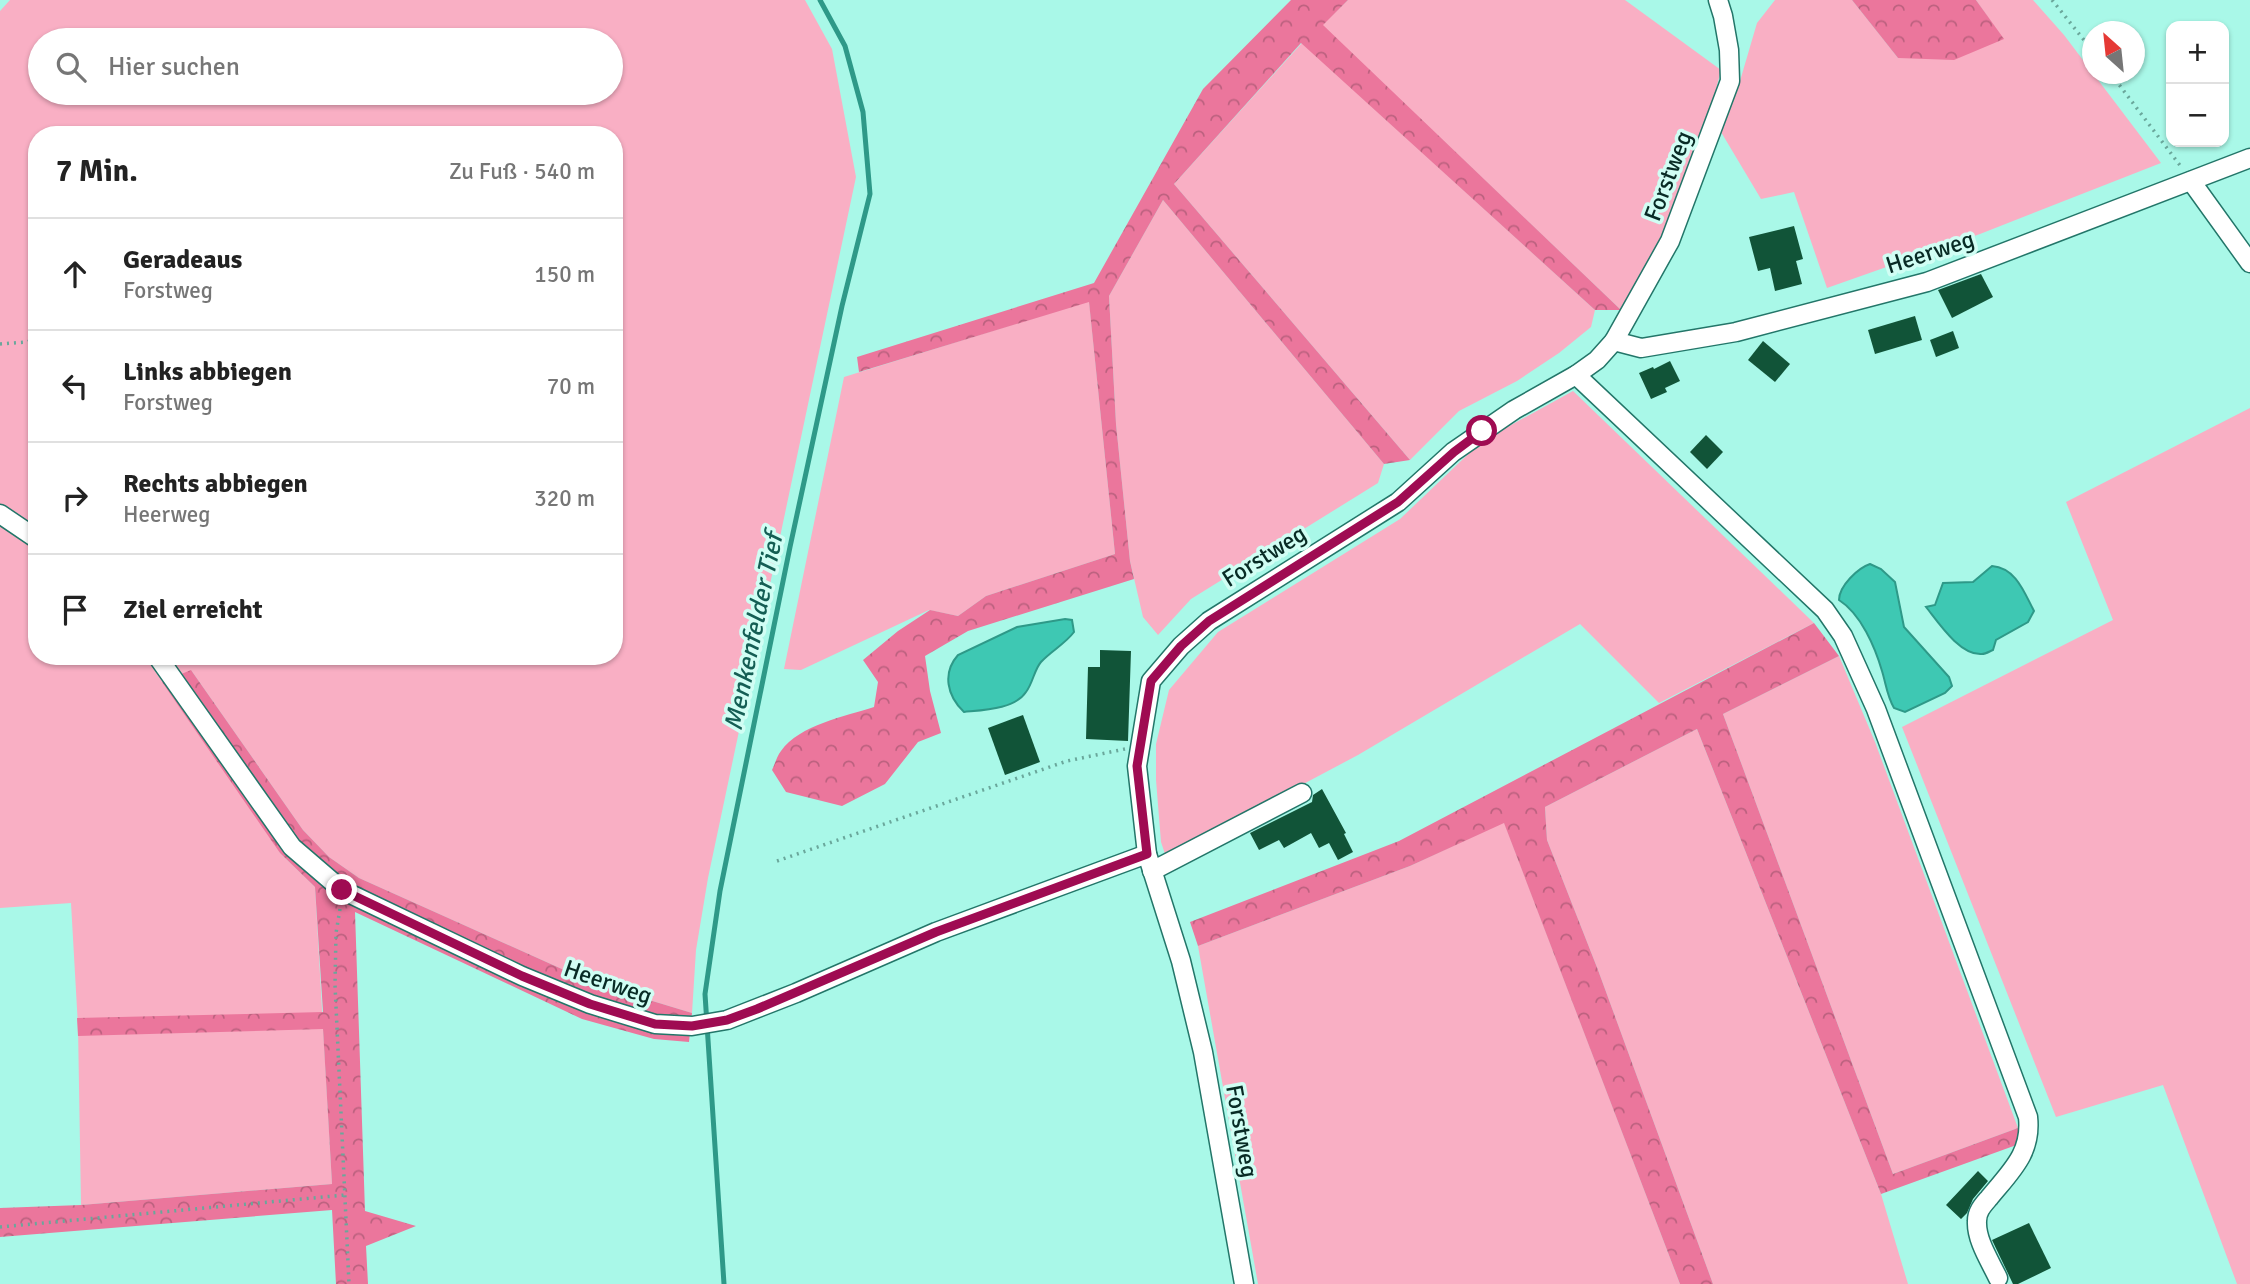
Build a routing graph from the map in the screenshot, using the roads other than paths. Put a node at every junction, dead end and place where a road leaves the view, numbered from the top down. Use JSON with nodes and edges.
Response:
{"nodes":[{"id":1,"x":1718,"y":0,"type":"edge"},
{"id":2,"x":2250,"y":158,"type":"edge"},
{"id":3,"x":2191,"y":181,"type":"junction"},
{"id":4,"x":2250,"y":263,"type":"edge"},
{"id":5,"x":1614,"y":341,"type":"junction"},
{"id":6,"x":1576,"y":375,"type":"junction"},
{"id":7,"x":0,"y":514,"type":"edge"},
{"id":8,"x":28,"y":533,"type":"edge"},
{"id":9,"x":163,"y":665,"type":"edge"},
{"id":10,"x":1302,"y":793,"type":"dead end"},
{"id":11,"x":1149,"y":862,"type":"junction"},
{"id":12,"x":1998,"y":1278,"type":"dead end"},
{"id":13,"x":1244,"y":1284,"type":"edge"}],
"edges":[{"from":1,"to":5,"type":"street","name":"Forstweg"},
{"from":2,"to":3,"type":"street","name":"Heerweg"},
{"from":3,"to":4,"type":"street"},
{"from":3,"to":5,"type":"street","name":"Heerweg"},
{"from":5,"to":6,"type":"street","name":"Forstweg"},
{"from":6,"to":11,"type":"street","name":"Forstweg"},
{"from":6,"to":12,"type":"street"},
{"from":7,"to":8,"type":"street"},
{"from":9,"to":11,"type":"street","name":"Heerweg"},
{"from":10,"to":11,"type":"street","name":"Heerweg"},
{"from":11,"to":13,"type":"street","name":"Forstweg"}]}
